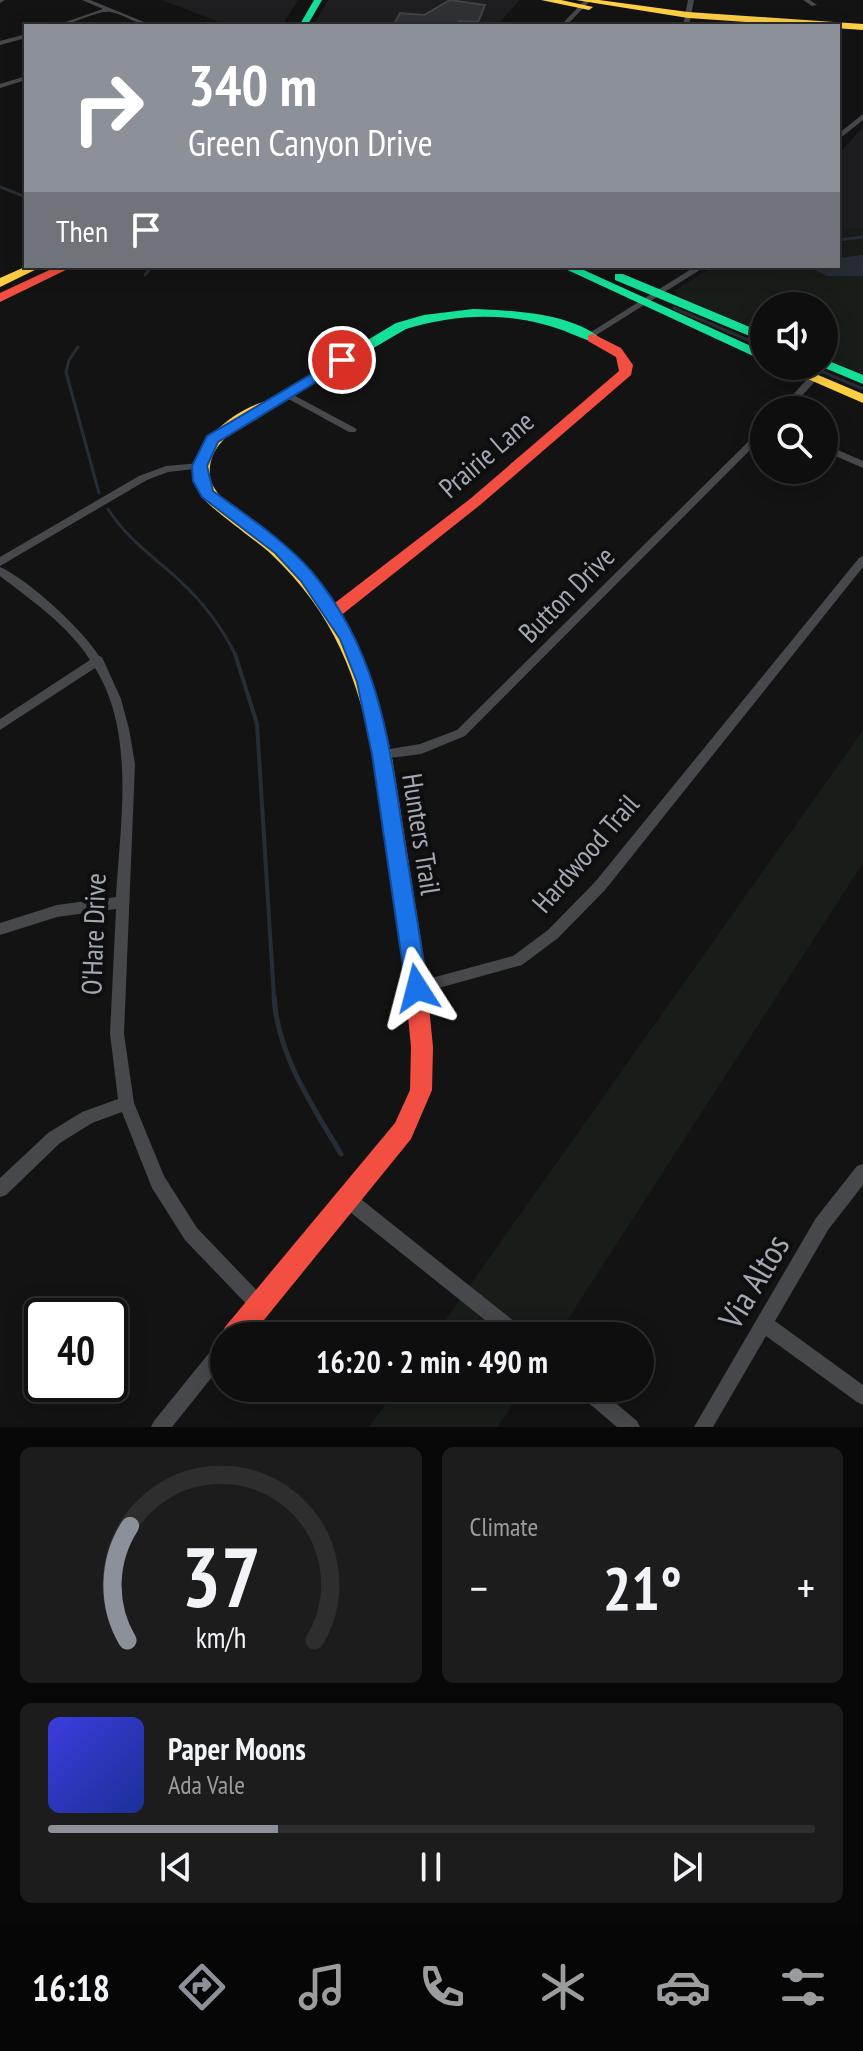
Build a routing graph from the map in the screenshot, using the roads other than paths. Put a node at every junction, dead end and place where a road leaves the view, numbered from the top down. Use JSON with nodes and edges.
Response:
{"nodes":[{"id":1,"x":85,"y":0,"type":"edge"},
{"id":2,"x":545,"y":0,"type":"edge"},
{"id":3,"x":806,"y":0,"type":"edge"},
{"id":4,"x":583,"y":3,"type":"edge"},
{"id":5,"x":814,"y":5,"type":"dead end"},
{"id":6,"x":109,"y":9,"type":"junction"},
{"id":7,"x":307,"y":9,"type":"edge"},
{"id":8,"x":688,"y":15,"type":"edge"},
{"id":9,"x":63,"y":24,"type":"edge"},
{"id":10,"x":146,"y":24,"type":"edge"},
{"id":11,"x":292,"y":24,"type":"edge"},
{"id":12,"x":565,"y":24,"type":"edge"},
{"id":13,"x":740,"y":24,"type":"edge"},
{"id":14,"x":780,"y":24,"type":"edge"},
{"id":15,"x":840,"y":27,"type":"edge"},
{"id":16,"x":863,"y":30,"type":"edge"},
{"id":17,"x":840,"y":32,"type":"edge"},
{"id":18,"x":24,"y":37,"type":"edge"},
{"id":19,"x":0,"y":43,"type":"edge"},
{"id":20,"x":24,"y":79,"type":"edge"},
{"id":21,"x":0,"y":86,"type":"edge"},
{"id":22,"x":863,"y":116,"type":"edge"},
{"id":23,"x":840,"y":136,"type":"edge"},
{"id":24,"x":33,"y":268,"type":"edge"},
{"id":25,"x":64,"y":268,"type":"edge"},
{"id":26,"x":575,"y":268,"type":"edge"},
{"id":27,"x":699,"y":268,"type":"edge"},
{"id":28,"x":596,"y":272,"type":"edge"},
{"id":29,"x":0,"y":283,"type":"edge"},
{"id":30,"x":0,"y":298,"type":"edge"},
{"id":31,"x":650,"y":298,"type":"junction"},
{"id":32,"x":750,"y":333,"type":"edge"},
{"id":33,"x":587,"y":337,"type":"junction"},
{"id":34,"x":750,"y":350,"type":"edge"},
{"id":35,"x":838,"y":375,"type":"edge"},
{"id":36,"x":811,"y":380,"type":"edge"},
{"id":37,"x":833,"y":380,"type":"edge"},
{"id":38,"x":863,"y":380,"type":"edge"},
{"id":39,"x":286,"y":394,"type":"junction"},
{"id":40,"x":797,"y":396,"type":"edge"},
{"id":41,"x":863,"y":399,"type":"edge"},
{"id":42,"x":352,"y":430,"type":"dead end"},
{"id":43,"x":750,"y":445,"type":"edge"},
{"id":44,"x":838,"y":453,"type":"edge"},
{"id":45,"x":863,"y":465,"type":"edge"},
{"id":46,"x":200,"y":466,"type":"junction"},
{"id":47,"x":863,"y":560,"type":"edge"},
{"id":48,"x":0,"y":562,"type":"edge"},
{"id":49,"x":0,"y":571,"type":"edge"},
{"id":50,"x":333,"y":613,"type":"junction"},
{"id":51,"x":98,"y":660,"type":"junction"},
{"id":52,"x":0,"y":725,"type":"edge"},
{"id":53,"x":382,"y":754,"type":"junction"},
{"id":54,"x":122,"y":902,"type":"junction"},
{"id":55,"x":0,"y":929,"type":"edge"},
{"id":56,"x":417,"y":988,"type":"junction"},
{"id":57,"x":126,"y":1103,"type":"junction"},
{"id":58,"x":863,"y":1172,"type":"edge"},
{"id":59,"x":0,"y":1189,"type":"edge"},
{"id":60,"x":345,"y":1198,"type":"junction"},
{"id":61,"x":259,"y":1305,"type":"junction"},
{"id":62,"x":245,"y":1322,"type":"edge"},
{"id":63,"x":501,"y":1322,"type":"edge"},
{"id":64,"x":763,"y":1323,"type":"junction"},
{"id":65,"x":210,"y":1365,"type":"edge"},
{"id":66,"x":863,"y":1396,"type":"edge"},
{"id":67,"x":601,"y":1402,"type":"edge"},
{"id":68,"x":160,"y":1427,"type":"edge"},
{"id":69,"x":631,"y":1427,"type":"edge"},
{"id":70,"x":703,"y":1427,"type":"edge"}],
"edges":[{"from":1,"to":6,"type":"street"},
{"from":2,"to":4,"type":"street"},
{"from":3,"to":5,"type":"street"},
{"from":4,"to":8,"type":"street"},
{"from":4,"to":12,"type":"street"},
{"from":6,"to":9,"type":"street"},
{"from":6,"to":10,"type":"street"},
{"from":7,"to":11,"type":"street"},
{"from":8,"to":13,"type":"street"},
{"from":8,"to":14,"type":"street"},
{"from":15,"to":16,"type":"street"},
{"from":16,"to":17,"type":"street"},
{"from":18,"to":19,"type":"street"},
{"from":20,"to":21,"type":"street"},
{"from":22,"to":23,"type":"street"},
{"from":24,"to":29,"type":"street"},
{"from":25,"to":30,"type":"street"},
{"from":26,"to":28,"type":"street"},
{"from":27,"to":31,"type":"street"},
{"from":28,"to":31,"type":"street"},
{"from":31,"to":32,"type":"street"},
{"from":31,"to":33,"type":"street"},
{"from":31,"to":34,"type":"street"},
{"from":33,"to":39,"type":"street"},
{"from":33,"to":50,"type":"street","name":"Prairie Lane"},
{"from":35,"to":38,"type":"street"},
{"from":36,"to":40,"type":"street"},
{"from":37,"to":41,"type":"street"},
{"from":39,"to":42,"type":"street"},
{"from":39,"to":46,"type":"street"},
{"from":43,"to":53,"type":"street","name":"Button Drive"},
{"from":44,"to":45,"type":"street"},
{"from":46,"to":48,"type":"street"},
{"from":46,"to":50,"type":"street","name":"Hunters Trail"},
{"from":47,"to":56,"type":"street","name":"Hardwood Trail"},
{"from":49,"to":51,"type":"street","name":"O'Hare Drive"},
{"from":50,"to":53,"type":"street","name":"Hunters Trail"},
{"from":51,"to":52,"type":"street"},
{"from":51,"to":54,"type":"street","name":"O'Hare Drive"},
{"from":53,"to":56,"type":"street","name":"Hunters Trail"},
{"from":54,"to":55,"type":"street"},
{"from":54,"to":57,"type":"street","name":"O'Hare Drive"},
{"from":56,"to":60,"type":"street"},
{"from":57,"to":59,"type":"street"},
{"from":57,"to":61,"type":"street","name":"O'Hare Drive"},
{"from":58,"to":64,"type":"street","name":"Via Altos"},
{"from":60,"to":61,"type":"street"},
{"from":60,"to":63,"type":"street"},
{"from":61,"to":62,"type":"street"},
{"from":64,"to":66,"type":"street"},
{"from":64,"to":70,"type":"street","name":"Via Altos"},
{"from":65,"to":68,"type":"street"},
{"from":67,"to":69,"type":"street"}]}
